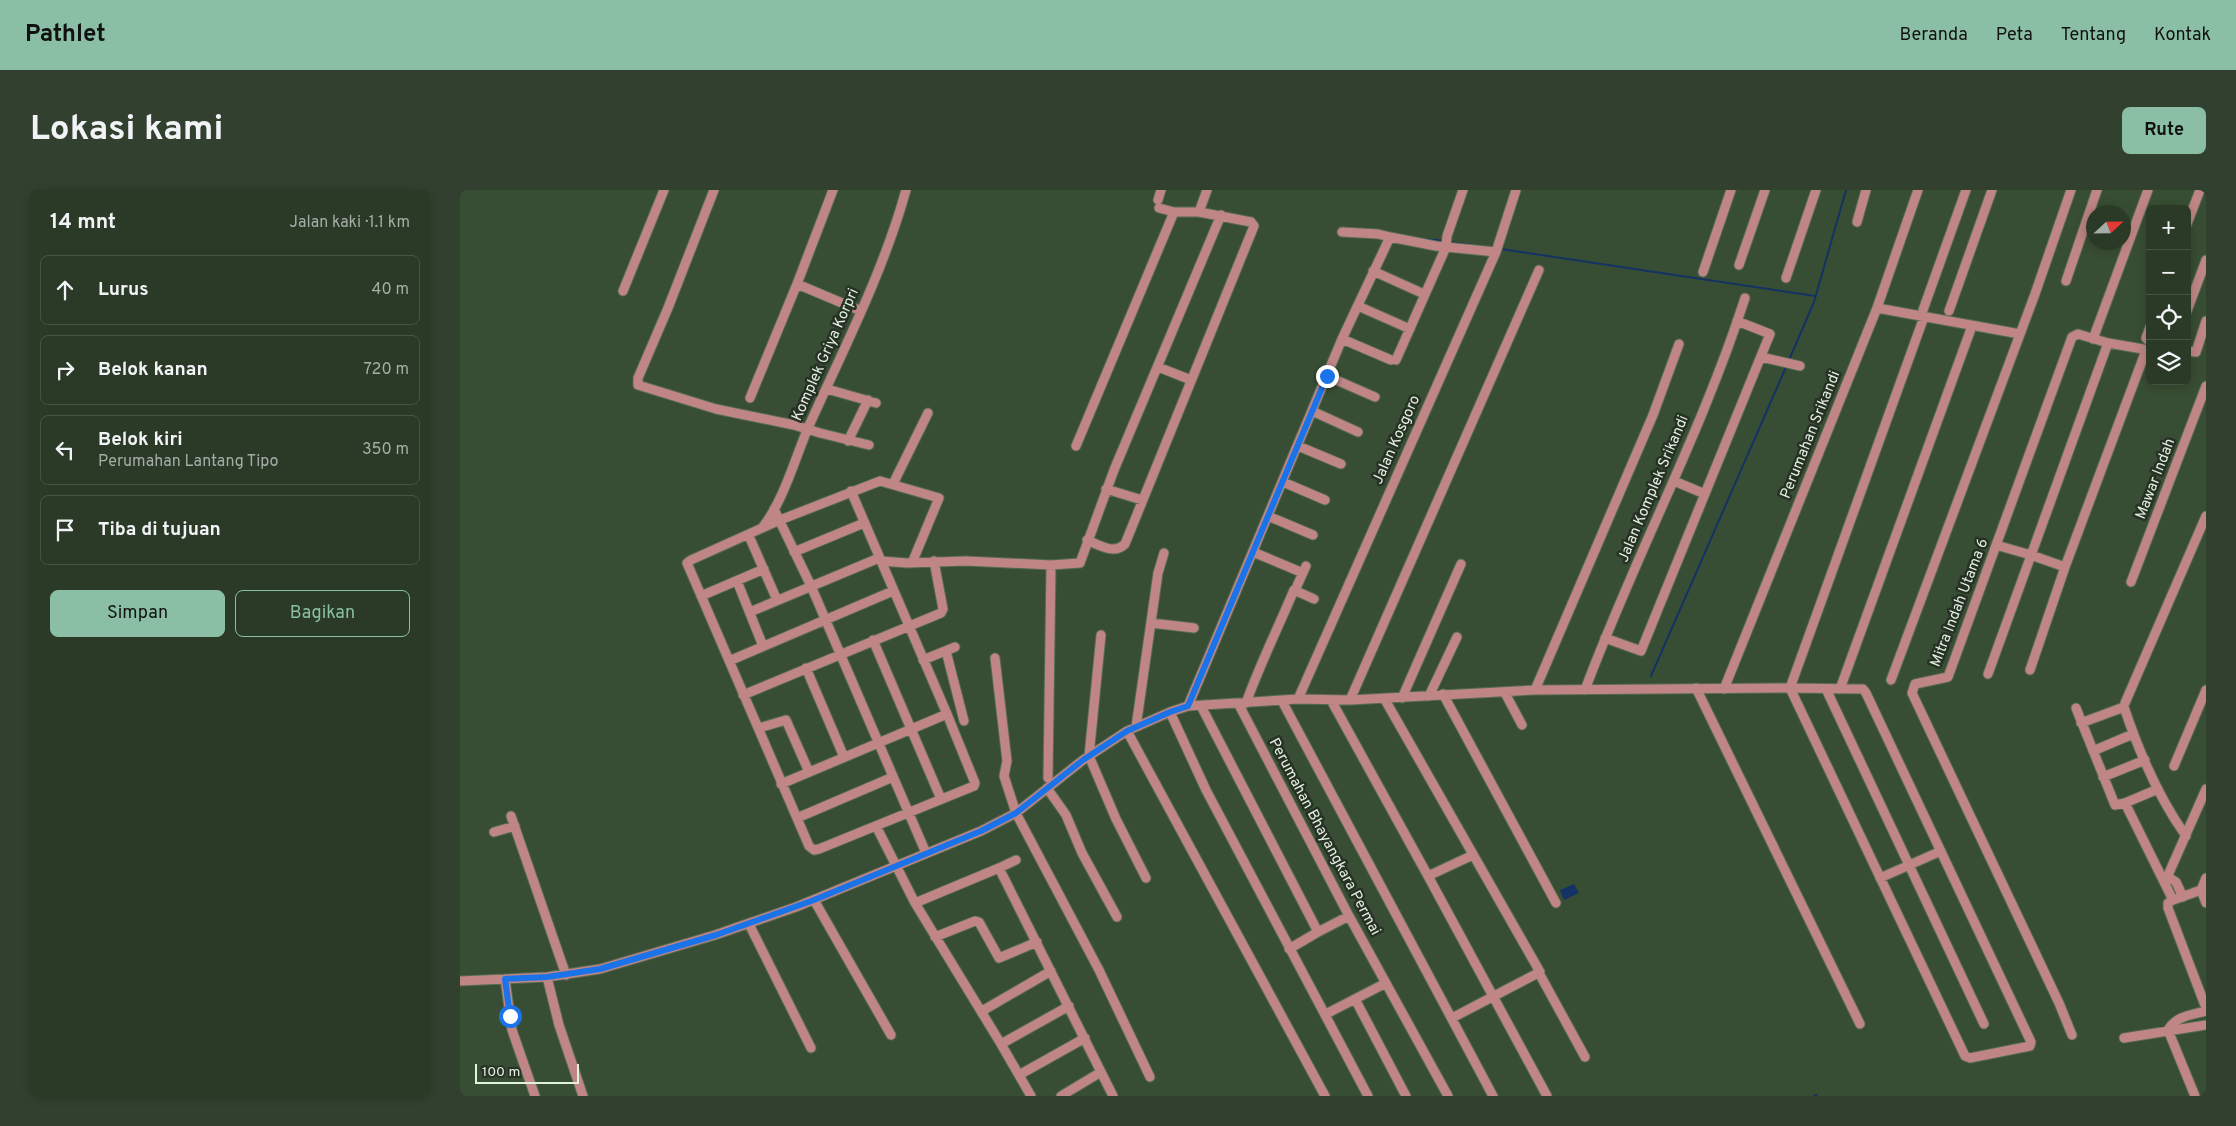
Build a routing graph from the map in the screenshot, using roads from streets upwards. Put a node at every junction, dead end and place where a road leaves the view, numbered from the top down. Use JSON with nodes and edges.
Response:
{"nodes":[{"id":1,"x":664,"y":190,"type":"edge"},
{"id":2,"x":714,"y":190,"type":"edge"},
{"id":3,"x":833,"y":190,"type":"edge"},
{"id":4,"x":906,"y":190,"type":"edge"},
{"id":5,"x":1162,"y":190,"type":"edge"},
{"id":6,"x":1206,"y":190,"type":"edge"},
{"id":7,"x":1463,"y":190,"type":"edge"},
{"id":8,"x":1516,"y":190,"type":"edge"},
{"id":9,"x":1731,"y":190,"type":"edge"},
{"id":10,"x":1765,"y":190,"type":"edge"},
{"id":11,"x":1816,"y":190,"type":"edge"},
{"id":12,"x":1866,"y":190,"type":"edge"},
{"id":13,"x":1918,"y":190,"type":"edge"},
{"id":14,"x":1966,"y":190,"type":"edge"},
{"id":15,"x":1992,"y":190,"type":"edge"},
{"id":16,"x":2071,"y":190,"type":"edge"},
{"id":17,"x":2097,"y":190,"type":"edge"},
{"id":18,"x":2148,"y":190,"type":"edge"},
{"id":19,"x":2200,"y":190,"type":"edge"},
{"id":20,"x":1174,"y":212,"type":"junction"},
{"id":21,"x":1199,"y":212,"type":"junction"},
{"id":22,"x":2191,"y":214,"type":"edge"},
{"id":23,"x":1221,"y":215,"type":"junction"},
{"id":24,"x":1857,"y":222,"type":"dead end"},
{"id":25,"x":1342,"y":232,"type":"dead end"},
{"id":26,"x":1390,"y":237,"type":"junction"},
{"id":27,"x":1446,"y":246,"type":"junction"},
{"id":28,"x":1497,"y":249,"type":"junction"},
{"id":29,"x":2206,"y":260,"type":"edge"},
{"id":30,"x":1739,"y":266,"type":"dead end"},
{"id":31,"x":1539,"y":270,"type":"dead end"},
{"id":32,"x":1373,"y":271,"type":"junction"},
{"id":33,"x":1703,"y":272,"type":"dead end"},
{"id":34,"x":1786,"y":278,"type":"dead end"},
{"id":35,"x":2066,"y":281,"type":"dead end"},
{"id":36,"x":797,"y":284,"type":"junction"},
{"id":37,"x":623,"y":291,"type":"dead end"},
{"id":38,"x":1424,"y":294,"type":"junction"},
{"id":39,"x":1745,"y":298,"type":"dead end"},
{"id":40,"x":2191,"y":300,"type":"edge"},
{"id":41,"x":1358,"y":306,"type":"junction"},
{"id":42,"x":1877,"y":308,"type":"junction"},
{"id":43,"x":861,"y":311,"type":"junction"},
{"id":44,"x":1949,"y":311,"type":"dead end"},
{"id":45,"x":1923,"y":313,"type":"junction"},
{"id":46,"x":1737,"y":321,"type":"junction"},
{"id":47,"x":2206,"y":321,"type":"edge"},
{"id":48,"x":1972,"y":326,"type":"junction"},
{"id":49,"x":1410,"y":329,"type":"junction"},
{"id":50,"x":2020,"y":334,"type":"junction"},
{"id":51,"x":1342,"y":339,"type":"junction"},
{"id":52,"x":2093,"y":339,"type":"junction"},
{"id":53,"x":2108,"y":343,"type":"junction"},
{"id":54,"x":1679,"y":344,"type":"dead end"},
{"id":55,"x":2191,"y":351,"type":"edge"},
{"id":56,"x":1762,"y":357,"type":"junction"},
{"id":57,"x":1158,"y":366,"type":"junction"},
{"id":58,"x":1800,"y":366,"type":"dead end"},
{"id":59,"x":1327,"y":376,"type":"junction"},
{"id":60,"x":1191,"y":380,"type":"junction"},
{"id":61,"x":827,"y":389,"type":"junction"},
{"id":62,"x":2205,"y":389,"type":"edge"},
{"id":63,"x":1375,"y":397,"type":"dead end"},
{"id":64,"x":750,"y":398,"type":"dead end"},
{"id":65,"x":1312,"y":411,"type":"junction"},
{"id":66,"x":928,"y":413,"type":"dead end"},
{"id":67,"x":808,"y":429,"type":"junction"},
{"id":68,"x":1358,"y":432,"type":"dead end"},
{"id":69,"x":848,"y":441,"type":"junction"},
{"id":70,"x":869,"y":445,"type":"dead end"},
{"id":71,"x":1076,"y":446,"type":"dead end"},
{"id":72,"x":1298,"y":446,"type":"junction"},
{"id":73,"x":1341,"y":464,"type":"dead end"},
{"id":74,"x":1674,"y":481,"type":"junction"},
{"id":75,"x":1283,"y":482,"type":"junction"},
{"id":76,"x":893,"y":484,"type":"junction"},
{"id":77,"x":1106,"y":489,"type":"junction"},
{"id":78,"x":851,"y":491,"type":"junction"},
{"id":79,"x":1705,"y":494,"type":"junction"},
{"id":80,"x":1142,"y":500,"type":"junction"},
{"id":81,"x":1325,"y":500,"type":"dead end"},
{"id":82,"x":774,"y":509,"type":"junction"},
{"id":83,"x":1268,"y":516,"type":"junction"},
{"id":84,"x":2206,"y":516,"type":"edge"},
{"id":85,"x":780,"y":520,"type":"junction"},
{"id":86,"x":864,"y":523,"type":"junction"},
{"id":87,"x":762,"y":528,"type":"junction"},
{"id":88,"x":1313,"y":535,"type":"dead end"},
{"id":89,"x":749,"y":536,"type":"junction"},
{"id":90,"x":1087,"y":540,"type":"junction"},
{"id":91,"x":1996,"y":545,"type":"junction"},
{"id":92,"x":794,"y":552,"type":"junction"},
{"id":93,"x":1253,"y":552,"type":"junction"},
{"id":94,"x":1164,"y":553,"type":"dead end"},
{"id":95,"x":2031,"y":555,"type":"junction"},
{"id":96,"x":880,"y":560,"type":"junction"},
{"id":97,"x":934,"y":561,"type":"junction"},
{"id":98,"x":912,"y":563,"type":"junction"},
{"id":99,"x":1462,"y":564,"type":"dead end"},
{"id":100,"x":1051,"y":566,"type":"junction"},
{"id":101,"x":2064,"y":567,"type":"junction"},
{"id":102,"x":764,"y":569,"type":"junction"},
{"id":103,"x":736,"y":581,"type":"junction"},
{"id":104,"x":2131,"y":582,"type":"dead end"},
{"id":105,"x":811,"y":586,"type":"junction"},
{"id":106,"x":1297,"y":586,"type":"dead end"},
{"id":107,"x":893,"y":591,"type":"junction"},
{"id":108,"x":701,"y":596,"type":"junction"},
{"id":109,"x":1314,"y":599,"type":"dead end"},
{"id":110,"x":777,"y":600,"type":"junction"},
{"id":111,"x":750,"y":612,"type":"junction"},
{"id":112,"x":825,"y":620,"type":"junction"},
{"id":113,"x":1151,"y":623,"type":"junction"},
{"id":114,"x":908,"y":626,"type":"junction"},
{"id":115,"x":1194,"y":628,"type":"dead end"},
{"id":116,"x":1101,"y":635,"type":"dead end"},
{"id":117,"x":1456,"y":637,"type":"dead end"},
{"id":118,"x":1605,"y":638,"type":"junction"},
{"id":119,"x":873,"y":640,"type":"junction"},
{"id":120,"x":763,"y":646,"type":"junction"},
{"id":121,"x":955,"y":647,"type":"dead end"},
{"id":122,"x":946,"y":651,"type":"junction"},
{"id":123,"x":840,"y":654,"type":"junction"},
{"id":124,"x":995,"y":658,"type":"dead end"},
{"id":125,"x":923,"y":660,"type":"junction"},
{"id":126,"x":729,"y":661,"type":"junction"},
{"id":127,"x":806,"y":668,"type":"junction"},
{"id":128,"x":2030,"y":670,"type":"dead end"},
{"id":129,"x":1988,"y":674,"type":"dead end"},
{"id":130,"x":1892,"y":680,"type":"dead end"},
{"id":131,"x":1696,"y":688,"type":"junction"},
{"id":132,"x":1790,"y":688,"type":"junction"},
{"id":133,"x":1724,"y":689,"type":"junction"},
{"id":134,"x":1826,"y":689,"type":"junction"},
{"id":135,"x":1840,"y":689,"type":"junction"},
{"id":136,"x":1535,"y":690,"type":"junction"},
{"id":137,"x":1585,"y":690,"type":"junction"},
{"id":138,"x":2206,"y":690,"type":"edge"},
{"id":139,"x":1505,"y":693,"type":"junction"},
{"id":140,"x":1443,"y":694,"type":"junction"},
{"id":141,"x":743,"y":695,"type":"junction"},
{"id":142,"x":1429,"y":696,"type":"junction"},
{"id":143,"x":1384,"y":698,"type":"junction"},
{"id":144,"x":1402,"y":698,"type":"junction"},
{"id":145,"x":1298,"y":699,"type":"junction"},
{"id":146,"x":1331,"y":700,"type":"junction"},
{"id":147,"x":1350,"y":700,"type":"junction"},
{"id":148,"x":1282,"y":701,"type":"junction"},
{"id":149,"x":1242,"y":703,"type":"junction"},
{"id":150,"x":2125,"y":703,"type":"dead end"},
{"id":151,"x":1188,"y":706,"type":"junction"},
{"id":152,"x":1201,"y":706,"type":"junction"},
{"id":153,"x":2076,"y":708,"type":"dead end"},
{"id":154,"x":1170,"y":712,"type":"junction"},
{"id":155,"x":948,"y":714,"type":"junction"},
{"id":156,"x":964,"y":721,"type":"dead end"},
{"id":157,"x":2081,"y":723,"type":"junction"},
{"id":158,"x":1522,"y":725,"type":"dead end"},
{"id":159,"x":1136,"y":727,"type":"junction"},
{"id":160,"x":758,"y":728,"type":"junction"},
{"id":161,"x":912,"y":729,"type":"junction"},
{"id":162,"x":1127,"y":731,"type":"junction"},
{"id":163,"x":2133,"y":734,"type":"junction"},
{"id":164,"x":878,"y":743,"type":"junction"},
{"id":165,"x":2093,"y":751,"type":"junction"},
{"id":166,"x":1089,"y":756,"type":"junction"},
{"id":167,"x":844,"y":757,"type":"junction"},
{"id":168,"x":2145,"y":760,"type":"junction"},
{"id":169,"x":2174,"y":766,"type":"dead end"},
{"id":170,"x":809,"y":772,"type":"junction"},
{"id":171,"x":893,"y":777,"type":"junction"},
{"id":172,"x":2103,"y":777,"type":"junction"},
{"id":173,"x":1048,"y":783,"type":"junction"},
{"id":174,"x":781,"y":784,"type":"junction"},
{"id":175,"x":2158,"y":789,"type":"junction"},
{"id":176,"x":2206,"y":789,"type":"edge"},
{"id":177,"x":942,"y":799,"type":"junction"},
{"id":178,"x":2125,"y":804,"type":"junction"},
{"id":179,"x":908,"y":813,"type":"junction"},
{"id":180,"x":1016,"y":813,"type":"junction"},
{"id":181,"x":511,"y":816,"type":"dead end"},
{"id":182,"x":797,"y":818,"type":"junction"},
{"id":183,"x":515,"y":826,"type":"junction"},
{"id":184,"x":876,"y":826,"type":"junction"},
{"id":185,"x":494,"y":832,"type":"dead end"},
{"id":186,"x":2187,"y":832,"type":"junction"},
{"id":187,"x":1941,"y":851,"type":"junction"},
{"id":188,"x":926,"y":854,"type":"junction"},
{"id":189,"x":1473,"y":855,"type":"junction"},
{"id":190,"x":1016,"y":860,"type":"dead end"},
{"id":191,"x":1909,"y":866,"type":"junction"},
{"id":192,"x":896,"y":867,"type":"junction"},
{"id":193,"x":999,"y":868,"type":"junction"},
{"id":194,"x":1428,"y":876,"type":"junction"},
{"id":195,"x":1146,"y":878,"type":"dead end"},
{"id":196,"x":1880,"y":878,"type":"junction"},
{"id":197,"x":2206,"y":878,"type":"edge"},
{"id":198,"x":2166,"y":880,"type":"junction"},
{"id":199,"x":2201,"y":890,"type":"junction"},
{"id":200,"x":2183,"y":896,"type":"junction"},
{"id":201,"x":814,"y":900,"type":"junction"},
{"id":202,"x":2174,"y":900,"type":"junction"},
{"id":203,"x":915,"y":903,"type":"junction"},
{"id":204,"x":1556,"y":903,"type":"dead end"},
{"id":205,"x":2206,"y":903,"type":"edge"},
{"id":206,"x":1349,"y":916,"type":"junction"},
{"id":207,"x":1116,"y":917,"type":"dead end"},
{"id":208,"x":749,"y":924,"type":"junction"},
{"id":209,"x":1318,"y":932,"type":"junction"},
{"id":210,"x":935,"y":936,"type":"junction"},
{"id":211,"x":1037,"y":942,"type":"junction"},
{"id":212,"x":1290,"y":949,"type":"junction"},
{"id":213,"x":1051,"y":971,"type":"junction"},
{"id":214,"x":1539,"y":973,"type":"junction"},
{"id":215,"x":566,"y":975,"type":"junction"},
{"id":216,"x":547,"y":977,"type":"junction"},
{"id":217,"x":505,"y":979,"type":"junction"},
{"id":218,"x":460,"y":981,"type":"edge"},
{"id":219,"x":1386,"y":983,"type":"junction"},
{"id":220,"x":2202,"y":986,"type":"edge"},
{"id":221,"x":1494,"y":997,"type":"junction"},
{"id":222,"x":1355,"y":999,"type":"junction"},
{"id":223,"x":1068,"y":1006,"type":"junction"},
{"id":224,"x":2206,"y":1010,"type":"edge"},
{"id":225,"x":982,"y":1011,"type":"junction"},
{"id":226,"x":1326,"y":1014,"type":"junction"},
{"id":227,"x":1452,"y":1018,"type":"junction"},
{"id":228,"x":1860,"y":1024,"type":"dead end"},
{"id":229,"x":1984,"y":1024,"type":"dead end"},
{"id":230,"x":2206,"y":1025,"type":"edge"},
{"id":231,"x":2170,"y":1026,"type":"junction"},
{"id":232,"x":891,"y":1035,"type":"dead end"},
{"id":233,"x":2072,"y":1035,"type":"dead end"},
{"id":234,"x":1084,"y":1038,"type":"junction"},
{"id":235,"x":2124,"y":1038,"type":"dead end"},
{"id":236,"x":1001,"y":1044,"type":"junction"},
{"id":237,"x":811,"y":1048,"type":"dead end"},
{"id":238,"x":1585,"y":1057,"type":"dead end"},
{"id":239,"x":1101,"y":1072,"type":"junction"},
{"id":240,"x":1019,"y":1075,"type":"junction"},
{"id":241,"x":1150,"y":1077,"type":"dead end"},
{"id":242,"x":535,"y":1096,"type":"edge"},
{"id":243,"x":583,"y":1096,"type":"edge"},
{"id":244,"x":1031,"y":1096,"type":"edge"},
{"id":245,"x":1061,"y":1096,"type":"edge"},
{"id":246,"x":1113,"y":1096,"type":"edge"},
{"id":247,"x":1325,"y":1096,"type":"edge"},
{"id":248,"x":1368,"y":1096,"type":"edge"},
{"id":249,"x":1406,"y":1096,"type":"edge"},
{"id":250,"x":1448,"y":1096,"type":"edge"},
{"id":251,"x":1493,"y":1096,"type":"edge"},
{"id":252,"x":1547,"y":1096,"type":"edge"},
{"id":253,"x":2195,"y":1096,"type":"edge"}],
"edges":[{"from":1,"to":37,"type":"street"},
{"from":2,"to":67,"type":"street"},
{"from":3,"to":36,"type":"street"},
{"from":4,"to":43,"type":"street","name":"Komplek Griya Korpri"},
{"from":5,"to":20,"type":"street"},
{"from":6,"to":21,"type":"street"},
{"from":7,"to":27,"type":"street"},
{"from":8,"to":28,"type":"street","name":"Jalan Kosgoro"},
{"from":9,"to":33,"type":"street"},
{"from":10,"to":30,"type":"street"},
{"from":11,"to":34,"type":"street"},
{"from":12,"to":24,"type":"street"},
{"from":13,"to":42,"type":"street","name":"Perumahan Srikandi"},
{"from":14,"to":45,"type":"street"},
{"from":15,"to":44,"type":"street"},
{"from":16,"to":50,"type":"street"},
{"from":17,"to":35,"type":"street"},
{"from":18,"to":52,"type":"street"},
{"from":19,"to":22,"type":"street"},
{"from":20,"to":21,"type":"street"},
{"from":20,"to":71,"type":"street"},
{"from":21,"to":23,"type":"street"},
{"from":23,"to":57,"type":"street"},
{"from":23,"to":60,"type":"street"},
{"from":25,"to":26,"type":"street"},
{"from":26,"to":27,"type":"street"},
{"from":26,"to":32,"type":"street"},
{"from":27,"to":28,"type":"street"},
{"from":27,"to":38,"type":"street"},
{"from":28,"to":145,"type":"street","name":"Jalan Kosgoro"},
{"from":29,"to":40,"type":"street"},
{"from":31,"to":147,"type":"street"},
{"from":32,"to":38,"type":"street"},
{"from":32,"to":41,"type":"street"},
{"from":36,"to":43,"type":"street"},
{"from":36,"to":64,"type":"street"},
{"from":38,"to":49,"type":"street"},
{"from":39,"to":46,"type":"street","name":"Jalan Komplek Srikandi"},
{"from":41,"to":49,"type":"street"},
{"from":41,"to":51,"type":"street"},
{"from":42,"to":45,"type":"street"},
{"from":42,"to":133,"type":"street","name":"Perumahan Srikandi"},
{"from":43,"to":61,"type":"street","name":"Komplek Griya Korpri"},
{"from":45,"to":48,"type":"street"},
{"from":45,"to":132,"type":"street"},
{"from":46,"to":56,"type":"street"},
{"from":46,"to":74,"type":"street","name":"Jalan Komplek Srikandi"},
{"from":47,"to":55,"type":"street"},
{"from":48,"to":50,"type":"street"},
{"from":48,"to":135,"type":"street"},
{"from":49,"to":51,"type":"street"},
{"from":50,"to":130,"type":"street"},
{"from":51,"to":59,"type":"street"},
{"from":52,"to":53,"type":"street","name":"Mitra Indah Utama 6"},
{"from":52,"to":91,"type":"street","name":"Mitra Indah Utama 6"},
{"from":53,"to":95,"type":"street"},
{"from":53,"to":101,"type":"street","name":"Mitra Indah Utama 6"},
{"from":54,"to":136,"type":"street"},
{"from":56,"to":58,"type":"street"},
{"from":56,"to":79,"type":"street"},
{"from":57,"to":60,"type":"street"},
{"from":57,"to":77,"type":"street"},
{"from":59,"to":63,"type":"street"},
{"from":59,"to":65,"type":"street"},
{"from":60,"to":80,"type":"street"},
{"from":61,"to":67,"type":"street","name":"Komplek Griya Korpri"},
{"from":61,"to":69,"type":"street"},
{"from":62,"to":104,"type":"street","name":"Mawar Indah"},
{"from":65,"to":68,"type":"street"},
{"from":65,"to":72,"type":"street"},
{"from":66,"to":76,"type":"street"},
{"from":67,"to":69,"type":"street"},
{"from":67,"to":82,"type":"street","name":"Komplek Griya Korpri"},
{"from":69,"to":70,"type":"street"},
{"from":72,"to":73,"type":"street"},
{"from":72,"to":75,"type":"street"},
{"from":74,"to":79,"type":"street"},
{"from":74,"to":118,"type":"street","name":"Jalan Komplek Srikandi"},
{"from":75,"to":81,"type":"street"},
{"from":75,"to":83,"type":"street"},
{"from":76,"to":78,"type":"street"},
{"from":76,"to":98,"type":"street"},
{"from":77,"to":80,"type":"street"},
{"from":77,"to":90,"type":"street"},
{"from":78,"to":85,"type":"street"},
{"from":78,"to":86,"type":"street"},
{"from":79,"to":118,"type":"street"},
{"from":80,"to":90,"type":"street"},
{"from":82,"to":85,"type":"street"},
{"from":82,"to":87,"type":"street","name":"Komplek Griya Korpri"},
{"from":83,"to":88,"type":"street"},
{"from":83,"to":93,"type":"street"},
{"from":84,"to":150,"type":"street"},
{"from":85,"to":87,"type":"street"},
{"from":85,"to":92,"type":"street"},
{"from":86,"to":92,"type":"street"},
{"from":86,"to":96,"type":"street"},
{"from":87,"to":89,"type":"street"},
{"from":89,"to":102,"type":"street"},
{"from":89,"to":108,"type":"street"},
{"from":90,"to":100,"type":"street"},
{"from":91,"to":95,"type":"street"},
{"from":91,"to":233,"type":"street","name":"Mitra Indah Utama 6"},
{"from":92,"to":105,"type":"street"},
{"from":93,"to":106,"type":"street"},
{"from":93,"to":151,"type":"street"},
{"from":94,"to":113,"type":"street"},
{"from":95,"to":101,"type":"street"},
{"from":95,"to":129,"type":"street"},
{"from":96,"to":98,"type":"street"},
{"from":96,"to":105,"type":"street"},
{"from":96,"to":107,"type":"street"},
{"from":97,"to":98,"type":"street"},
{"from":97,"to":100,"type":"street"},
{"from":97,"to":114,"type":"street"},
{"from":99,"to":144,"type":"street"},
{"from":100,"to":173,"type":"street"},
{"from":101,"to":128,"type":"street","name":"Mitra Indah Utama 6"},
{"from":102,"to":103,"type":"street"},
{"from":102,"to":110,"type":"street"},
{"from":103,"to":108,"type":"street"},
{"from":103,"to":111,"type":"street"},
{"from":105,"to":110,"type":"street"},
{"from":105,"to":112,"type":"street"},
{"from":107,"to":112,"type":"street"},
{"from":107,"to":114,"type":"street"},
{"from":108,"to":126,"type":"street"},
{"from":109,"to":149,"type":"street"},
{"from":110,"to":111,"type":"street"},
{"from":111,"to":120,"type":"street"},
{"from":112,"to":120,"type":"street"},
{"from":112,"to":123,"type":"street"},
{"from":113,"to":115,"type":"street"},
{"from":113,"to":159,"type":"street"},
{"from":114,"to":119,"type":"street"},
{"from":114,"to":125,"type":"street"},
{"from":116,"to":166,"type":"street"},
{"from":117,"to":142,"type":"street"},
{"from":118,"to":137,"type":"street","name":"Jalan Komplek Srikandi"},
{"from":119,"to":123,"type":"street"},
{"from":119,"to":161,"type":"street"},
{"from":120,"to":126,"type":"street"},
{"from":121,"to":122,"type":"street"},
{"from":122,"to":125,"type":"street"},
{"from":122,"to":156,"type":"street"},
{"from":123,"to":127,"type":"street"},
{"from":123,"to":164,"type":"street"},
{"from":124,"to":180,"type":"street"},
{"from":125,"to":155,"type":"street"},
{"from":126,"to":141,"type":"street"},
{"from":127,"to":141,"type":"street"},
{"from":127,"to":167,"type":"street"},
{"from":131,"to":133,"type":"street"},
{"from":131,"to":137,"type":"street"},
{"from":131,"to":228,"type":"street"},
{"from":132,"to":133,"type":"street"},
{"from":132,"to":134,"type":"street"},
{"from":132,"to":196,"type":"street"},
{"from":134,"to":135,"type":"street"},
{"from":134,"to":191,"type":"street"},
{"from":135,"to":187,"type":"street"},
{"from":136,"to":137,"type":"street"},
{"from":136,"to":139,"type":"street"},
{"from":138,"to":169,"type":"street"},
{"from":139,"to":140,"type":"street"},
{"from":139,"to":158,"type":"street"},
{"from":140,"to":142,"type":"street"},
{"from":140,"to":204,"type":"street"},
{"from":141,"to":160,"type":"street"},
{"from":142,"to":144,"type":"street"},
{"from":143,"to":144,"type":"street"},
{"from":143,"to":147,"type":"street"},
{"from":143,"to":189,"type":"street"},
{"from":145,"to":146,"type":"street"},
{"from":145,"to":148,"type":"street"},
{"from":146,"to":147,"type":"street"},
{"from":146,"to":194,"type":"street"},
{"from":148,"to":149,"type":"street"},
{"from":148,"to":227,"type":"street"},
{"from":149,"to":152,"type":"street"},
{"from":149,"to":206,"type":"street","name":"Perumahan Bhayangkara Permai"},
{"from":151,"to":152,"type":"street"},
{"from":151,"to":154,"type":"street"},
{"from":152,"to":209,"type":"street"},
{"from":153,"to":157,"type":"street"},
{"from":154,"to":159,"type":"street"},
{"from":154,"to":212,"type":"street"},
{"from":155,"to":161,"type":"street"},
{"from":155,"to":177,"type":"street"},
{"from":157,"to":163,"type":"street"},
{"from":157,"to":165,"type":"street"},
{"from":159,"to":162,"type":"street"},
{"from":160,"to":170,"type":"street"},
{"from":160,"to":174,"type":"street"},
{"from":161,"to":164,"type":"street"},
{"from":161,"to":177,"type":"street"},
{"from":162,"to":166,"type":"street"},
{"from":162,"to":247,"type":"street"},
{"from":163,"to":165,"type":"street"},
{"from":163,"to":168,"type":"street"},
{"from":164,"to":167,"type":"street"},
{"from":164,"to":171,"type":"street"},
{"from":165,"to":172,"type":"street"},
{"from":166,"to":173,"type":"street"},
{"from":166,"to":195,"type":"street"},
{"from":167,"to":170,"type":"street"},
{"from":168,"to":172,"type":"street"},
{"from":168,"to":175,"type":"street"},
{"from":170,"to":174,"type":"street"},
{"from":171,"to":179,"type":"street"},
{"from":171,"to":182,"type":"street"},
{"from":172,"to":178,"type":"street"},
{"from":173,"to":180,"type":"street"},
{"from":173,"to":207,"type":"street"},
{"from":174,"to":182,"type":"street"},
{"from":175,"to":178,"type":"street"},
{"from":175,"to":186,"type":"street"},
{"from":176,"to":186,"type":"street"},
{"from":177,"to":179,"type":"street"},
{"from":178,"to":198,"type":"street"},
{"from":179,"to":184,"type":"street"},
{"from":179,"to":188,"type":"street"},
{"from":180,"to":188,"type":"street"},
{"from":180,"to":241,"type":"street"},
{"from":181,"to":183,"type":"street"},
{"from":182,"to":184,"type":"street"},
{"from":183,"to":185,"type":"street"},
{"from":183,"to":215,"type":"street"},
{"from":184,"to":192,"type":"street"},
{"from":186,"to":198,"type":"street"},
{"from":187,"to":191,"type":"street"},
{"from":187,"to":196,"type":"street"},
{"from":188,"to":192,"type":"street"},
{"from":189,"to":194,"type":"street"},
{"from":189,"to":214,"type":"street"},
{"from":190,"to":193,"type":"street"},
{"from":191,"to":196,"type":"street"},
{"from":191,"to":229,"type":"street"},
{"from":192,"to":201,"type":"street"},
{"from":192,"to":203,"type":"street"},
{"from":193,"to":203,"type":"street"},
{"from":193,"to":211,"type":"street"},
{"from":194,"to":221,"type":"street"},
{"from":197,"to":199,"type":"street"},
{"from":198,"to":200,"type":"street"},
{"from":198,"to":202,"type":"street"},
{"from":199,"to":200,"type":"street"},
{"from":199,"to":205,"type":"street"},
{"from":200,"to":202,"type":"street"},
{"from":201,"to":208,"type":"street"},
{"from":201,"to":232,"type":"street"},
{"from":202,"to":220,"type":"street"},
{"from":203,"to":210,"type":"street"},
{"from":206,"to":209,"type":"street"},
{"from":206,"to":219,"type":"street","name":"Perumahan Bhayangkara Permai"},
{"from":208,"to":215,"type":"street"},
{"from":208,"to":237,"type":"street"},
{"from":209,"to":212,"type":"street"},
{"from":210,"to":211,"type":"street"},
{"from":210,"to":225,"type":"street"},
{"from":211,"to":213,"type":"street"},
{"from":212,"to":226,"type":"street"},
{"from":213,"to":223,"type":"street"},
{"from":213,"to":225,"type":"street"},
{"from":214,"to":221,"type":"street"},
{"from":214,"to":238,"type":"street"},
{"from":215,"to":216,"type":"street"},
{"from":216,"to":217,"type":"street"},
{"from":216,"to":243,"type":"street"},
{"from":217,"to":218,"type":"street"},
{"from":217,"to":242,"type":"street"},
{"from":219,"to":222,"type":"street"},
{"from":219,"to":250,"type":"street","name":"Perumahan Bhayangkara Permai"},
{"from":220,"to":224,"type":"street"},
{"from":221,"to":227,"type":"street"},
{"from":221,"to":252,"type":"street"},
{"from":222,"to":226,"type":"street"},
{"from":222,"to":249,"type":"street"},
{"from":223,"to":234,"type":"street"},
{"from":223,"to":236,"type":"street"},
{"from":224,"to":231,"type":"street"},
{"from":225,"to":236,"type":"street"},
{"from":226,"to":248,"type":"street"},
{"from":227,"to":251,"type":"street"},
{"from":230,"to":231,"type":"street"},
{"from":231,"to":235,"type":"street"},
{"from":231,"to":253,"type":"street"},
{"from":234,"to":239,"type":"street"},
{"from":234,"to":240,"type":"street"},
{"from":236,"to":240,"type":"street"},
{"from":239,"to":245,"type":"street"},
{"from":239,"to":246,"type":"street"},
{"from":240,"to":244,"type":"street"}]}
